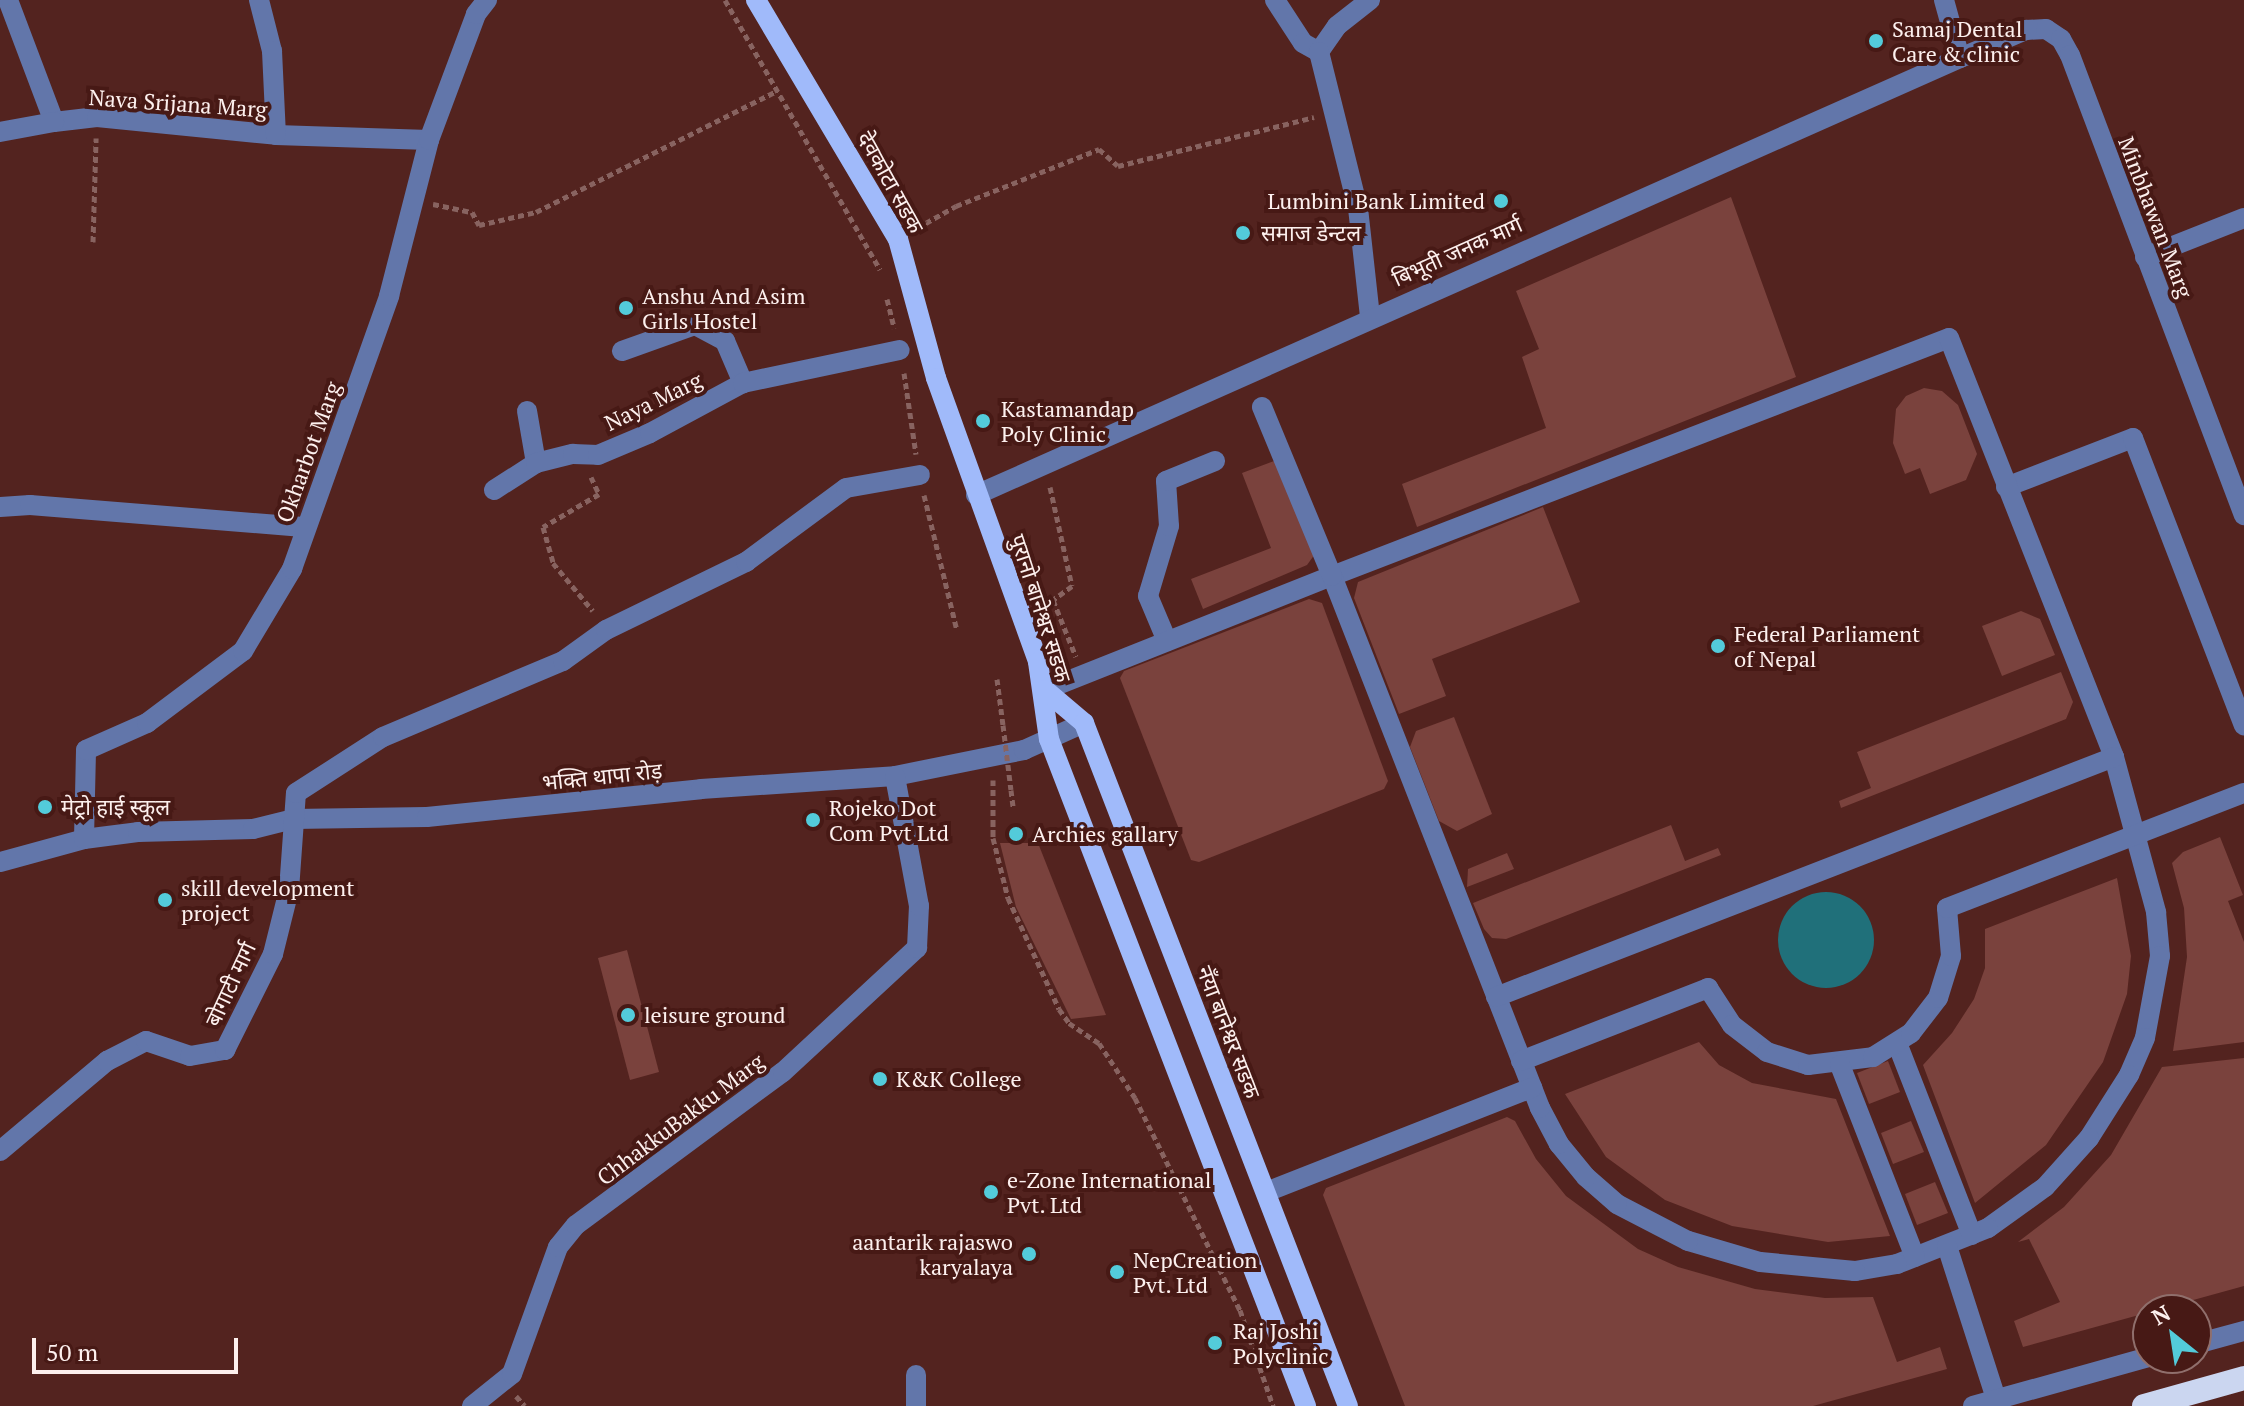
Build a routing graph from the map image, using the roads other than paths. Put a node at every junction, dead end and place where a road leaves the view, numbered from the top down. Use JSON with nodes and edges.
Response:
{"nodes":[{"id":1,"x":8,"y":0,"type":"edge"},
{"id":2,"x":259,"y":0,"type":"edge"},
{"id":3,"x":487,"y":0,"type":"edge"},
{"id":4,"x":756,"y":0,"type":"edge"},
{"id":5,"x":1275,"y":0,"type":"edge"},
{"id":6,"x":1370,"y":0,"type":"edge"},
{"id":7,"x":1944,"y":0,"type":"edge"},
{"id":8,"x":1319,"y":52,"type":"junction"},
{"id":9,"x":1960,"y":58,"type":"junction"},
{"id":10,"x":54,"y":122,"type":"junction"},
{"id":11,"x":0,"y":132,"type":"edge"},
{"id":12,"x":276,"y":135,"type":"junction"},
{"id":13,"x":429,"y":140,"type":"junction"},
{"id":14,"x":2244,"y":218,"type":"edge"},
{"id":15,"x":2145,"y":257,"type":"junction"},
{"id":16,"x":1370,"y":316,"type":"junction"},
{"id":17,"x":900,"y":350,"type":"road end"},
{"id":18,"x":622,"y":351,"type":"dead end"},
{"id":19,"x":743,"y":383,"type":"junction"},
{"id":20,"x":1262,"y":407,"type":"dead end"},
{"id":21,"x":527,"y":411,"type":"dead end"},
{"id":22,"x":1215,"y":461,"type":"dead end"},
{"id":23,"x":536,"y":463,"type":"junction"},
{"id":24,"x":920,"y":475,"type":"road end"},
{"id":25,"x":2006,"y":487,"type":"junction"},
{"id":26,"x":494,"y":490,"type":"dead end"},
{"id":27,"x":976,"y":495,"type":"junction"},
{"id":28,"x":0,"y":507,"type":"edge"},
{"id":29,"x":2244,"y":515,"type":"edge"},
{"id":30,"x":306,"y":527,"type":"junction"},
{"id":31,"x":1332,"y":576,"type":"junction"},
{"id":32,"x":1167,"y":641,"type":"junction"},
{"id":33,"x":1045,"y":690,"type":"junction"},
{"id":34,"x":1084,"y":723,"type":"junction"},
{"id":35,"x":2244,"y":725,"type":"edge"},
{"id":36,"x":1049,"y":739,"type":"junction"},
{"id":37,"x":2114,"y":757,"type":"junction"},
{"id":38,"x":895,"y":776,"type":"junction"},
{"id":39,"x":2244,"y":793,"type":"edge"},
{"id":40,"x":293,"y":819,"type":"junction"},
{"id":41,"x":2133,"y":835,"type":"junction"},
{"id":42,"x":84,"y":839,"type":"junction"},
{"id":43,"x":0,"y":862,"type":"edge"},
{"id":44,"x":1496,"y":997,"type":"junction"},
{"id":45,"x":1897,"y":1043,"type":"junction"},
{"id":46,"x":1521,"y":1061,"type":"junction"},
{"id":47,"x":1840,"y":1065,"type":"junction"},
{"id":48,"x":1532,"y":1088,"type":"junction"},
{"id":49,"x":0,"y":1151,"type":"edge"},
{"id":50,"x":1266,"y":1192,"type":"junction"},
{"id":51,"x":1972,"y":1235,"type":"junction"},
{"id":52,"x":1947,"y":1246,"type":"junction"},
{"id":53,"x":1915,"y":1257,"type":"junction"},
{"id":54,"x":2244,"y":1331,"type":"edge"},
{"id":55,"x":2212,"y":1340,"type":"edge"},
{"id":56,"x":2132,"y":1362,"type":"edge"},
{"id":57,"x":916,"y":1375,"type":"dead end"},
{"id":58,"x":2244,"y":1378,"type":"edge"},
{"id":59,"x":2009,"y":1400,"type":"edge"},
{"id":60,"x":472,"y":1406,"type":"edge"},
{"id":61,"x":916,"y":1406,"type":"edge"},
{"id":62,"x":1306,"y":1406,"type":"edge"},
{"id":63,"x":1348,"y":1406,"type":"edge"},
{"id":64,"x":1973,"y":1406,"type":"edge"},
{"id":65,"x":2144,"y":1406,"type":"edge"}],
"edges":[{"from":1,"to":10,"type":"street"},
{"from":2,"to":12,"type":"street"},
{"from":3,"to":13,"type":"street","name":"Okharbot Marg"},
{"from":4,"to":27,"type":"main road","name":"देवकोटा सडक"},
{"from":5,"to":8,"type":"street"},
{"from":6,"to":8,"type":"street"},
{"from":7,"to":9,"type":"street"},
{"from":8,"to":16,"type":"street"},
{"from":9,"to":15,"type":"street","name":"Minbhawan Marg"},
{"from":9,"to":16,"type":"street","name":"बिभूती जनक मार्ग"},
{"from":10,"to":11,"type":"street","name":"Nava Srijana Marg"},
{"from":10,"to":12,"type":"street","name":"Nava Srijana Marg"},
{"from":12,"to":13,"type":"street","name":"Nava Srijana Marg"},
{"from":13,"to":30,"type":"street","name":"Okharbot Marg"},
{"from":14,"to":15,"type":"street"},
{"from":15,"to":29,"type":"street","name":"Minbhawan Marg"},
{"from":16,"to":27,"type":"street","name":"बिभूती जनक मार्ग"},
{"from":17,"to":19,"type":"street","name":"Naya Marg"},
{"from":18,"to":19,"type":"street"},
{"from":19,"to":23,"type":"street","name":"Naya Marg"},
{"from":20,"to":31,"type":"street"},
{"from":21,"to":23,"type":"street"},
{"from":22,"to":32,"type":"street"},
{"from":23,"to":26,"type":"street","name":"Naya Marg"},
{"from":24,"to":40,"type":"street"},
{"from":25,"to":31,"type":"street"},
{"from":25,"to":35,"type":"street"},
{"from":25,"to":37,"type":"street"},
{"from":27,"to":33,"type":"main road","name":"पुरानो बानेश्वर सडक"},
{"from":28,"to":30,"type":"street"},
{"from":30,"to":42,"type":"street","name":"Okharbot Marg"},
{"from":31,"to":32,"type":"street"},
{"from":31,"to":44,"type":"street"},
{"from":32,"to":33,"type":"street"},
{"from":33,"to":34,"type":"main road","name":"नँया बानेश्वर सडक"},
{"from":33,"to":36,"type":"main road","name":"पुरानो बानेश्वर सडक"},
{"from":34,"to":36,"type":"street","name":"भक्ति थापा रोड़"},
{"from":34,"to":50,"type":"main road","name":"नँया बानेश्वर सडक"},
{"from":36,"to":38,"type":"street","name":"भक्ति थापा रोड़"},
{"from":36,"to":62,"type":"main road"},
{"from":37,"to":41,"type":"street"},
{"from":37,"to":44,"type":"street"},
{"from":38,"to":40,"type":"street","name":"भक्ति थापा रोड़"},
{"from":38,"to":60,"type":"street","name":"ChhakkuBakku Marg"},
{"from":39,"to":41,"type":"street"},
{"from":40,"to":42,"type":"street","name":"भक्ति थापा रोड़"},
{"from":40,"to":49,"type":"street","name":"बोगाटी मार्ग"},
{"from":41,"to":45,"type":"street"},
{"from":41,"to":51,"type":"street"},
{"from":42,"to":43,"type":"street","name":"भक्ति थापा रोड़"},
{"from":44,"to":46,"type":"street"},
{"from":45,"to":47,"type":"street"},
{"from":45,"to":51,"type":"street"},
{"from":46,"to":47,"type":"street"},
{"from":46,"to":48,"type":"street"},
{"from":47,"to":53,"type":"street"},
{"from":48,"to":50,"type":"street"},
{"from":48,"to":53,"type":"street"},
{"from":50,"to":63,"type":"main road","name":"नँया बानेश्वर सडक"},
{"from":51,"to":52,"type":"street"},
{"from":52,"to":53,"type":"street"},
{"from":52,"to":59,"type":"street"},
{"from":54,"to":55,"type":"street"},
{"from":56,"to":59,"type":"street"},
{"from":57,"to":61,"type":"street"},
{"from":58,"to":65,"type":"highway"},
{"from":59,"to":64,"type":"street"}]}
